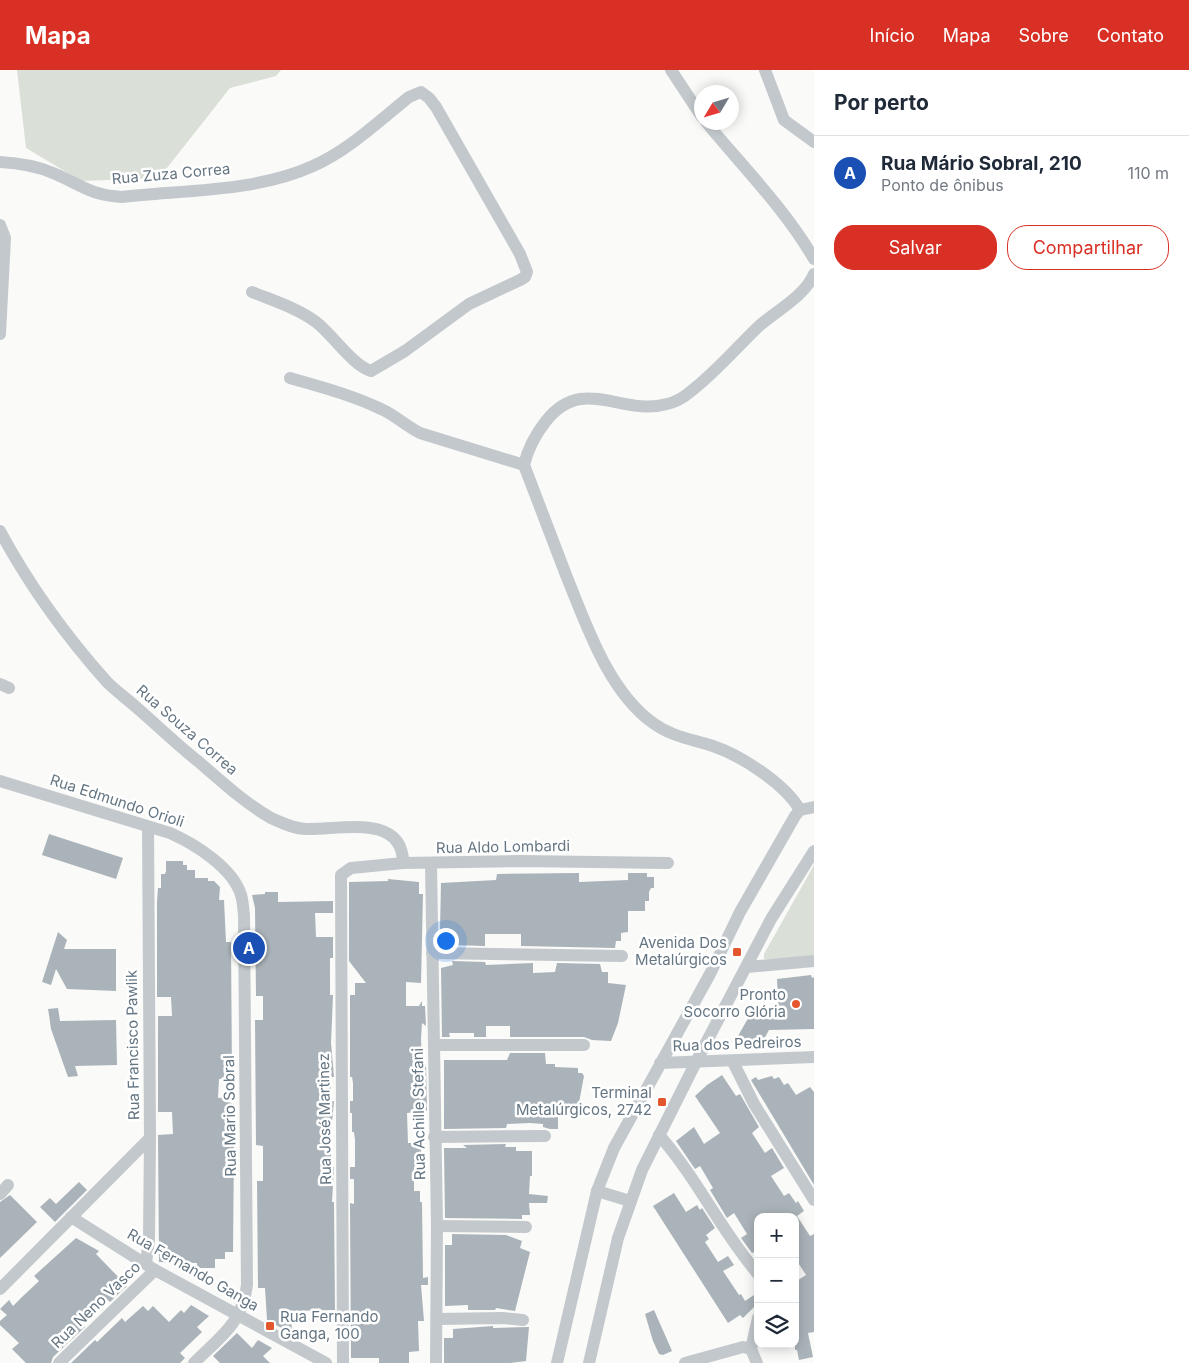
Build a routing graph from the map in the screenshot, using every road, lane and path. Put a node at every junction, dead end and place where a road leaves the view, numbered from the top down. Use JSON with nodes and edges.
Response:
{"nodes":[{"id":1,"x":671,"y":70,"type":"edge"},
{"id":2,"x":765,"y":70,"type":"edge"},
{"id":3,"x":694,"y":105,"type":"edge"},
{"id":4,"x":713,"y":130,"type":"edge"},
{"id":5,"x":814,"y":142,"type":"edge"},
{"id":6,"x":0,"y":162,"type":"edge"},
{"id":7,"x":0,"y":225,"type":"edge"},
{"id":8,"x":814,"y":259,"type":"edge"},
{"id":9,"x":814,"y":274,"type":"edge"},
{"id":10,"x":252,"y":292,"type":"dead end"},
{"id":11,"x":0,"y":334,"type":"edge"},
{"id":12,"x":290,"y":378,"type":"dead end"},
{"id":13,"x":524,"y":465,"type":"junction"},
{"id":14,"x":0,"y":531,"type":"edge"},
{"id":15,"x":0,"y":781,"type":"edge"},
{"id":16,"x":814,"y":807,"type":"edge"},
{"id":17,"x":800,"y":810,"type":"junction"},
{"id":18,"x":148,"y":827,"type":"junction"},
{"id":19,"x":814,"y":851,"type":"edge"},
{"id":20,"x":403,"y":863,"type":"junction"},
{"id":21,"x":668,"y":863,"type":"dead end"},
{"id":22,"x":431,"y":864,"type":"junction"},
{"id":23,"x":341,"y":875,"type":"joint"},
{"id":24,"x":244,"y":915,"type":"joint"},
{"id":25,"x":432,"y":953,"type":"junction"},
{"id":26,"x":622,"y":956,"type":"dead end"},
{"id":27,"x":814,"y":962,"type":"edge"},
{"id":28,"x":747,"y":967,"type":"junction"},
{"id":29,"x":434,"y":1045,"type":"junction"},
{"id":30,"x":584,"y":1045,"type":"dead end"},
{"id":31,"x":814,"y":1057,"type":"edge"},
{"id":32,"x":733,"y":1062,"type":"junction"},
{"id":33,"x":660,"y":1063,"type":"junction"},
{"id":34,"x":694,"y":1064,"type":"junction"},
{"id":35,"x":659,"y":1135,"type":"junction"},
{"id":36,"x":546,"y":1136,"type":"dead end"},
{"id":37,"x":150,"y":1138,"type":"junction"},
{"id":38,"x":434,"y":1138,"type":"junction"},
{"id":39,"x":597,"y":1191,"type":"junction"},
{"id":40,"x":814,"y":1200,"type":"edge"},
{"id":41,"x":630,"y":1201,"type":"junction"},
{"id":42,"x":72,"y":1217,"type":"junction"},
{"id":43,"x":437,"y":1226,"type":"junction"},
{"id":44,"x":526,"y":1227,"type":"dead end"},
{"id":45,"x":150,"y":1266,"type":"junction"},
{"id":46,"x":754,"y":1269,"type":"edge"},
{"id":47,"x":0,"y":1289,"type":"edge"},
{"id":48,"x":240,"y":1316,"type":"junction"},
{"id":49,"x":437,"y":1320,"type":"junction"},
{"id":50,"x":523,"y":1320,"type":"dead end"},
{"id":51,"x":754,"y":1334,"type":"edge"},
{"id":52,"x":750,"y":1349,"type":"junction"},
{"id":53,"x":321,"y":1362,"type":"edge"},
{"id":54,"x":59,"y":1363,"type":"edge"},
{"id":55,"x":194,"y":1363,"type":"edge"},
{"id":56,"x":343,"y":1363,"type":"edge"},
{"id":57,"x":436,"y":1363,"type":"edge"},
{"id":58,"x":557,"y":1363,"type":"edge"},
{"id":59,"x":589,"y":1363,"type":"edge"},
{"id":60,"x":685,"y":1363,"type":"edge"},
{"id":61,"x":757,"y":1363,"type":"edge"}],
"edges":[{"from":1,"to":3,"type":"street"},
{"from":2,"to":5,"type":"street"},
{"from":4,"to":8,"type":"street"},
{"from":6,"to":10,"type":"street","name":"Rua Zuza Correa"},
{"from":7,"to":11,"type":"street"},
{"from":9,"to":13,"type":"street"},
{"from":12,"to":13,"type":"street"},
{"from":13,"to":17,"type":"street"},
{"from":14,"to":20,"type":"street","name":"Rua Souza Correa"},
{"from":15,"to":18,"type":"street","name":"Rua Edmundo Orioli"},
{"from":16,"to":17,"type":"street"},
{"from":17,"to":33,"type":"street"},
{"from":18,"to":24,"type":"street","name":"Rua Edmundo Orioli"},
{"from":18,"to":37,"type":"street","name":"Rua Francisco Pawlik"},
{"from":19,"to":28,"type":"street"},
{"from":20,"to":22,"type":"street","name":"Rua Aldo Lombardi"},
{"from":20,"to":23,"type":"street","name":"Rua Aldo Lombardi"},
{"from":21,"to":22,"type":"street","name":"Rua Aldo Lombardi"},
{"from":22,"to":25,"type":"street","name":"Rua Achille Stefani"},
{"from":23,"to":56,"type":"street","name":"Rua José Martinez"},
{"from":24,"to":48,"type":"street","name":"Rua Mario Sobral"},
{"from":25,"to":26,"type":"street"},
{"from":25,"to":29,"type":"street","name":"Rua Achille Stefani"},
{"from":27,"to":28,"type":"street"},
{"from":28,"to":34,"type":"street"},
{"from":29,"to":30,"type":"street"},
{"from":29,"to":38,"type":"street","name":"Rua Achille Stefani"},
{"from":31,"to":32,"type":"street","name":"Rua dos Pedreiros"},
{"from":32,"to":34,"type":"street","name":"Rua dos Pedreiros"},
{"from":32,"to":40,"type":"street"},
{"from":33,"to":34,"type":"street","name":"Rua dos Pedreiros"},
{"from":33,"to":39,"type":"street"},
{"from":34,"to":35,"type":"street"},
{"from":35,"to":41,"type":"street"},
{"from":35,"to":46,"type":"street"},
{"from":36,"to":38,"type":"street"},
{"from":37,"to":42,"type":"street"},
{"from":37,"to":45,"type":"street","name":"Rua Francisco Pawlik"},
{"from":38,"to":43,"type":"street","name":"Rua Achille Stefani"},
{"from":39,"to":41,"type":"street"},
{"from":39,"to":58,"type":"street"},
{"from":41,"to":59,"type":"street"},
{"from":42,"to":45,"type":"street","name":"Rua Fernando Ganga"},
{"from":42,"to":47,"type":"street"},
{"from":43,"to":44,"type":"street"},
{"from":43,"to":49,"type":"street","name":"Rua Achille Stefani"},
{"from":45,"to":48,"type":"street","name":"Rua Fernando Ganga"},
{"from":45,"to":54,"type":"street","name":"Rua Neno Vasco"},
{"from":48,"to":53,"type":"street","name":"Rua Fernando Ganga"},
{"from":48,"to":55,"type":"street"},
{"from":49,"to":50,"type":"street"},
{"from":49,"to":57,"type":"street","name":"Rua Achille Stefani"},
{"from":51,"to":52,"type":"street"},
{"from":52,"to":60,"type":"street"},
{"from":52,"to":61,"type":"street"}]}
